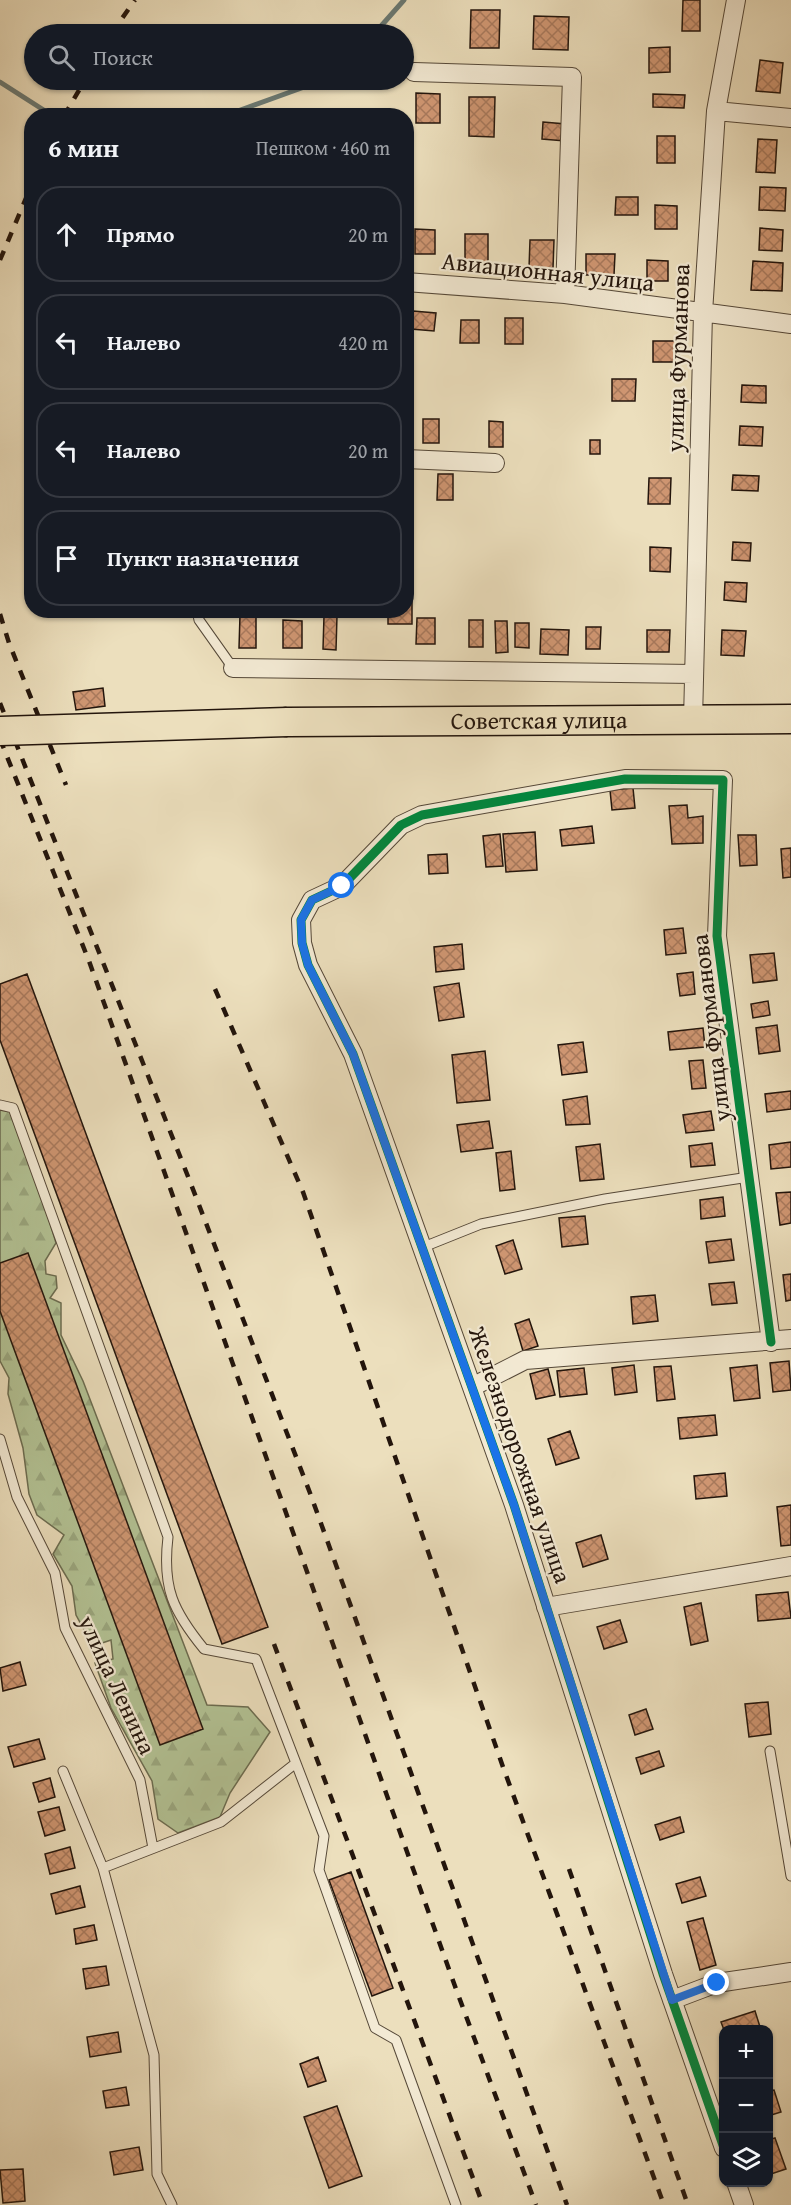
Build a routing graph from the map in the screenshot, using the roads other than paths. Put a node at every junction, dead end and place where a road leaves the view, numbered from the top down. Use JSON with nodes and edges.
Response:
{"nodes":[{"id":1,"x":736,"y":0,"type":"edge"},
{"id":2,"x":414,"y":72,"type":"dead end"},
{"id":3,"x":716,"y":111,"type":"junction"},
{"id":4,"x":791,"y":118,"type":"edge"},
{"id":5,"x":414,"y":283,"type":"edge"},
{"id":6,"x":565,"y":294,"type":"junction"},
{"id":7,"x":703,"y":313,"type":"junction"},
{"id":8,"x":791,"y":324,"type":"edge"},
{"id":9,"x":414,"y":459,"type":"edge"},
{"id":10,"x":495,"y":463,"type":"dead end"},
{"id":11,"x":199,"y":618,"type":"edge"},
{"id":12,"x":233,"y":668,"type":"joint"},
{"id":13,"x":694,"y":674,"type":"junction"},
{"id":14,"x":791,"y":719,"type":"edge"},
{"id":15,"x":693,"y":720,"type":"junction"},
{"id":16,"x":0,"y":730,"type":"edge"},
{"id":17,"x":723,"y":780,"type":"joint"},
{"id":18,"x":0,"y":1105,"type":"edge"},
{"id":19,"x":749,"y":1178,"type":"junction"},
{"id":20,"x":421,"y":1248,"type":"junction"},
{"id":21,"x":791,"y":1339,"type":"edge"},
{"id":22,"x":771,"y":1342,"type":"junction"},
{"id":23,"x":472,"y":1387,"type":"junction"},
{"id":24,"x":0,"y":1439,"type":"edge"},
{"id":25,"x":791,"y":1566,"type":"edge"},
{"id":26,"x":546,"y":1607,"type":"junction"},
{"id":27,"x":770,"y":1751,"type":"dead end"},
{"id":28,"x":296,"y":1763,"type":"junction"},
{"id":29,"x":63,"y":1771,"type":"dead end"},
{"id":30,"x":153,"y":1848,"type":"junction"},
{"id":31,"x":103,"y":1868,"type":"junction"},
{"id":32,"x":791,"y":1876,"type":"edge"},
{"id":33,"x":791,"y":1972,"type":"edge"},
{"id":34,"x":672,"y":2000,"type":"junction"},
{"id":35,"x":719,"y":2136,"type":"edge"},
{"id":36,"x":738,"y":2187,"type":"edge"},
{"id":37,"x":172,"y":2205,"type":"edge"},
{"id":38,"x":456,"y":2205,"type":"edge"},
{"id":39,"x":744,"y":2205,"type":"edge"}],
"edges":[{"from":1,"to":3,"type":"street","name":"улица Фурманова"},
{"from":2,"to":6,"type":"street"},
{"from":3,"to":4,"type":"street"},
{"from":3,"to":7,"type":"street","name":"улица Фурманова"},
{"from":5,"to":6,"type":"street","name":"Авиационная улица"},
{"from":6,"to":7,"type":"street","name":"Авиационная улица"},
{"from":7,"to":8,"type":"street","name":"Авиационная улица"},
{"from":7,"to":13,"type":"street","name":"улица Фурманова"},
{"from":9,"to":10,"type":"street"},
{"from":11,"to":12,"type":"lane"},
{"from":12,"to":13,"type":"street"},
{"from":13,"to":15,"type":"street","name":"улица Фурманова"},
{"from":14,"to":15,"type":"main road","name":"Советская улица"},
{"from":15,"to":16,"type":"main road","name":"Советская улица","bridge":true},
{"from":17,"to":19,"type":"street","name":"улица Фурманова"},
{"from":17,"to":20,"type":"street","name":"Железнодорожная улица"},
{"from":18,"to":28,"type":"lane"},
{"from":19,"to":20,"type":"lane"},
{"from":19,"to":22,"type":"street","name":"улица Фурманова"},
{"from":20,"to":23,"type":"street","name":"Железнодорожная улица"},
{"from":21,"to":22,"type":"street"},
{"from":22,"to":23,"type":"street"},
{"from":23,"to":26,"type":"street","name":"Железнодорожная улица"},
{"from":24,"to":30,"type":"lane","name":"улица Ленина"},
{"from":25,"to":26,"type":"street"},
{"from":26,"to":34,"type":"street","name":"Железнодорожная улица"},
{"from":27,"to":32,"type":"lane"},
{"from":28,"to":30,"type":"lane"},
{"from":28,"to":38,"type":"lane"},
{"from":29,"to":31,"type":"lane"},
{"from":30,"to":31,"type":"lane"},
{"from":31,"to":37,"type":"lane"},
{"from":33,"to":34,"type":"street"},
{"from":34,"to":35,"type":"street","name":"Железнодорожная улица"},
{"from":36,"to":39,"type":"street"}]}
